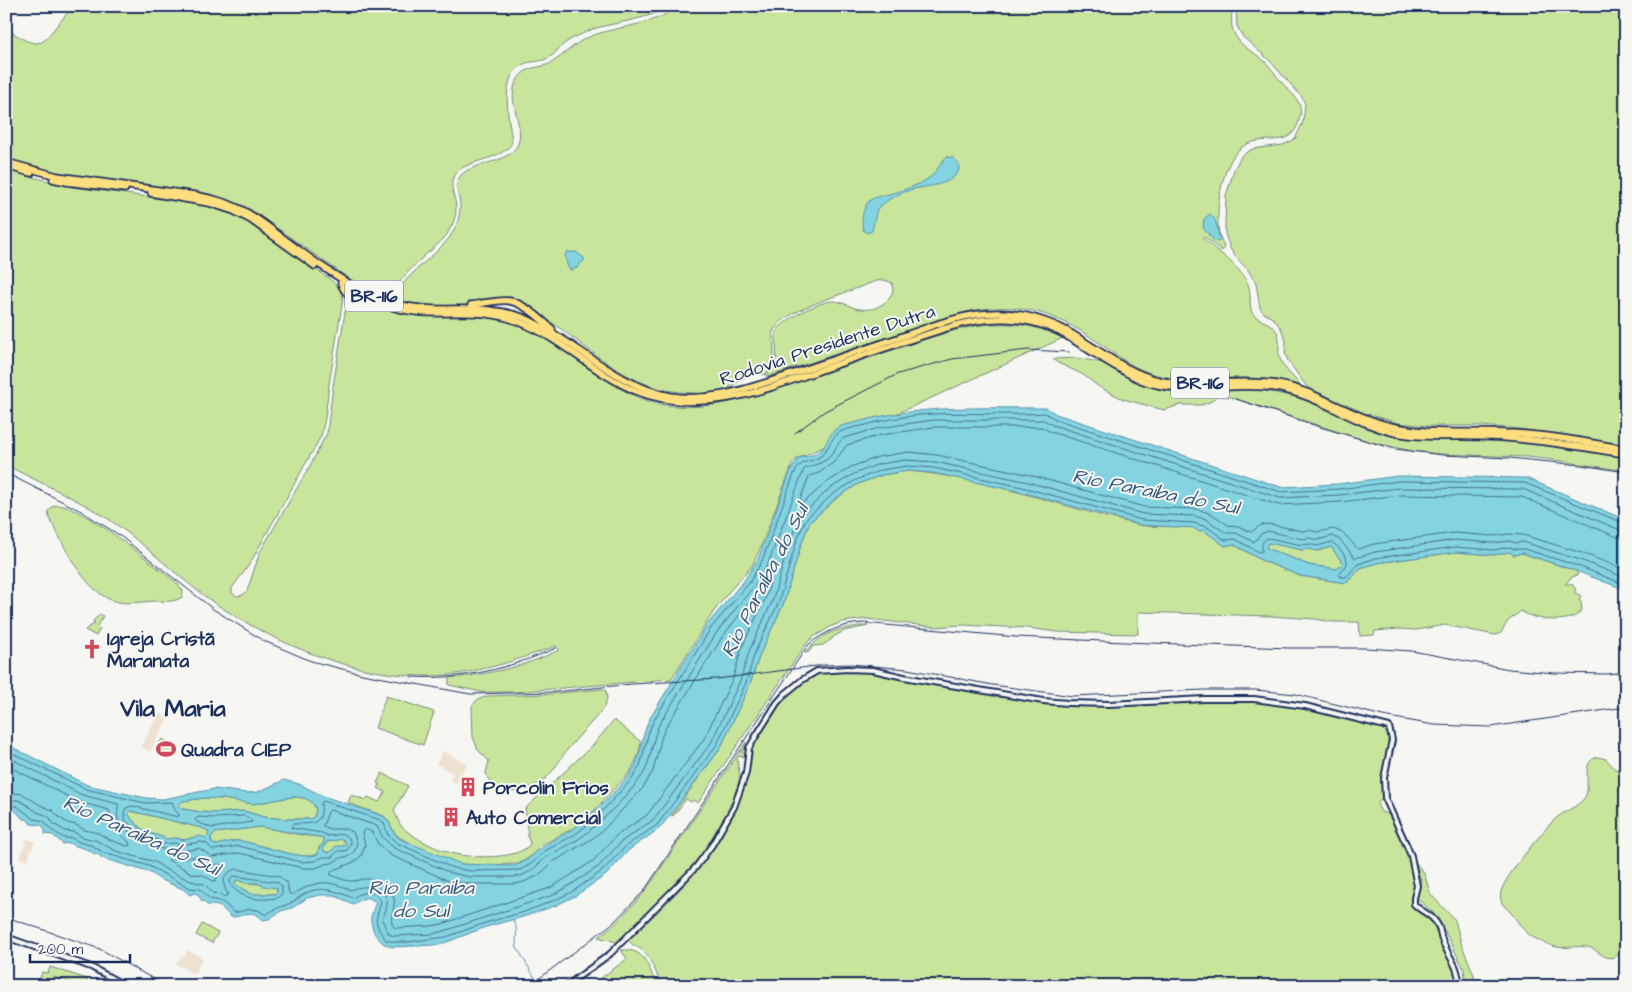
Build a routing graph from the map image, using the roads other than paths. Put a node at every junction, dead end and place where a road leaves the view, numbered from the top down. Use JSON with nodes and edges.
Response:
{"nodes":[{"id":1,"x":6,"y":162,"type":"edge"},
{"id":2,"x":6,"y":166,"type":"edge"},
{"id":3,"x":455,"y":309,"type":"junction"},
{"id":4,"x":562,"y":339,"type":"junction"},
{"id":5,"x":791,"y":378,"type":"junction"},
{"id":6,"x":750,"y":390,"type":"junction"},
{"id":7,"x":1626,"y":449,"type":"edge"},
{"id":8,"x":1626,"y":454,"type":"edge"},
{"id":9,"x":6,"y":938,"type":"edge"},
{"id":10,"x":126,"y":986,"type":"edge"},
{"id":11,"x":566,"y":986,"type":"edge"},
{"id":12,"x":1460,"y":986,"type":"edge"}],
"edges":[{"from":1,"to":3,"type":"highway","name":"Rodovia Presidente Dutra","number":"BR-116"},
{"from":2,"to":6,"type":"highway","name":"Rodovia Presidente Dutra","number":"BR-116"},
{"from":3,"to":4,"type":"highway","name":"Rodovia Presidente Dutra","number":"BR-116"},
{"from":3,"to":4,"type":"highway"},
{"from":4,"to":6,"type":"highway","name":"Rodovia Presidente Dutra","number":"BR-116"},
{"from":5,"to":6,"type":"highway","name":"Rodovia Presidente Dutra","number":"BR-116"},
{"from":5,"to":7,"type":"highway","name":"Rodovia Presidente Dutra","number":"BR-116"},
{"from":5,"to":8,"type":"highway","name":"Rodovia Presidente Dutra","number":"BR-116"},
{"from":9,"to":10,"type":"street"},
{"from":11,"to":12,"type":"street"}]}
